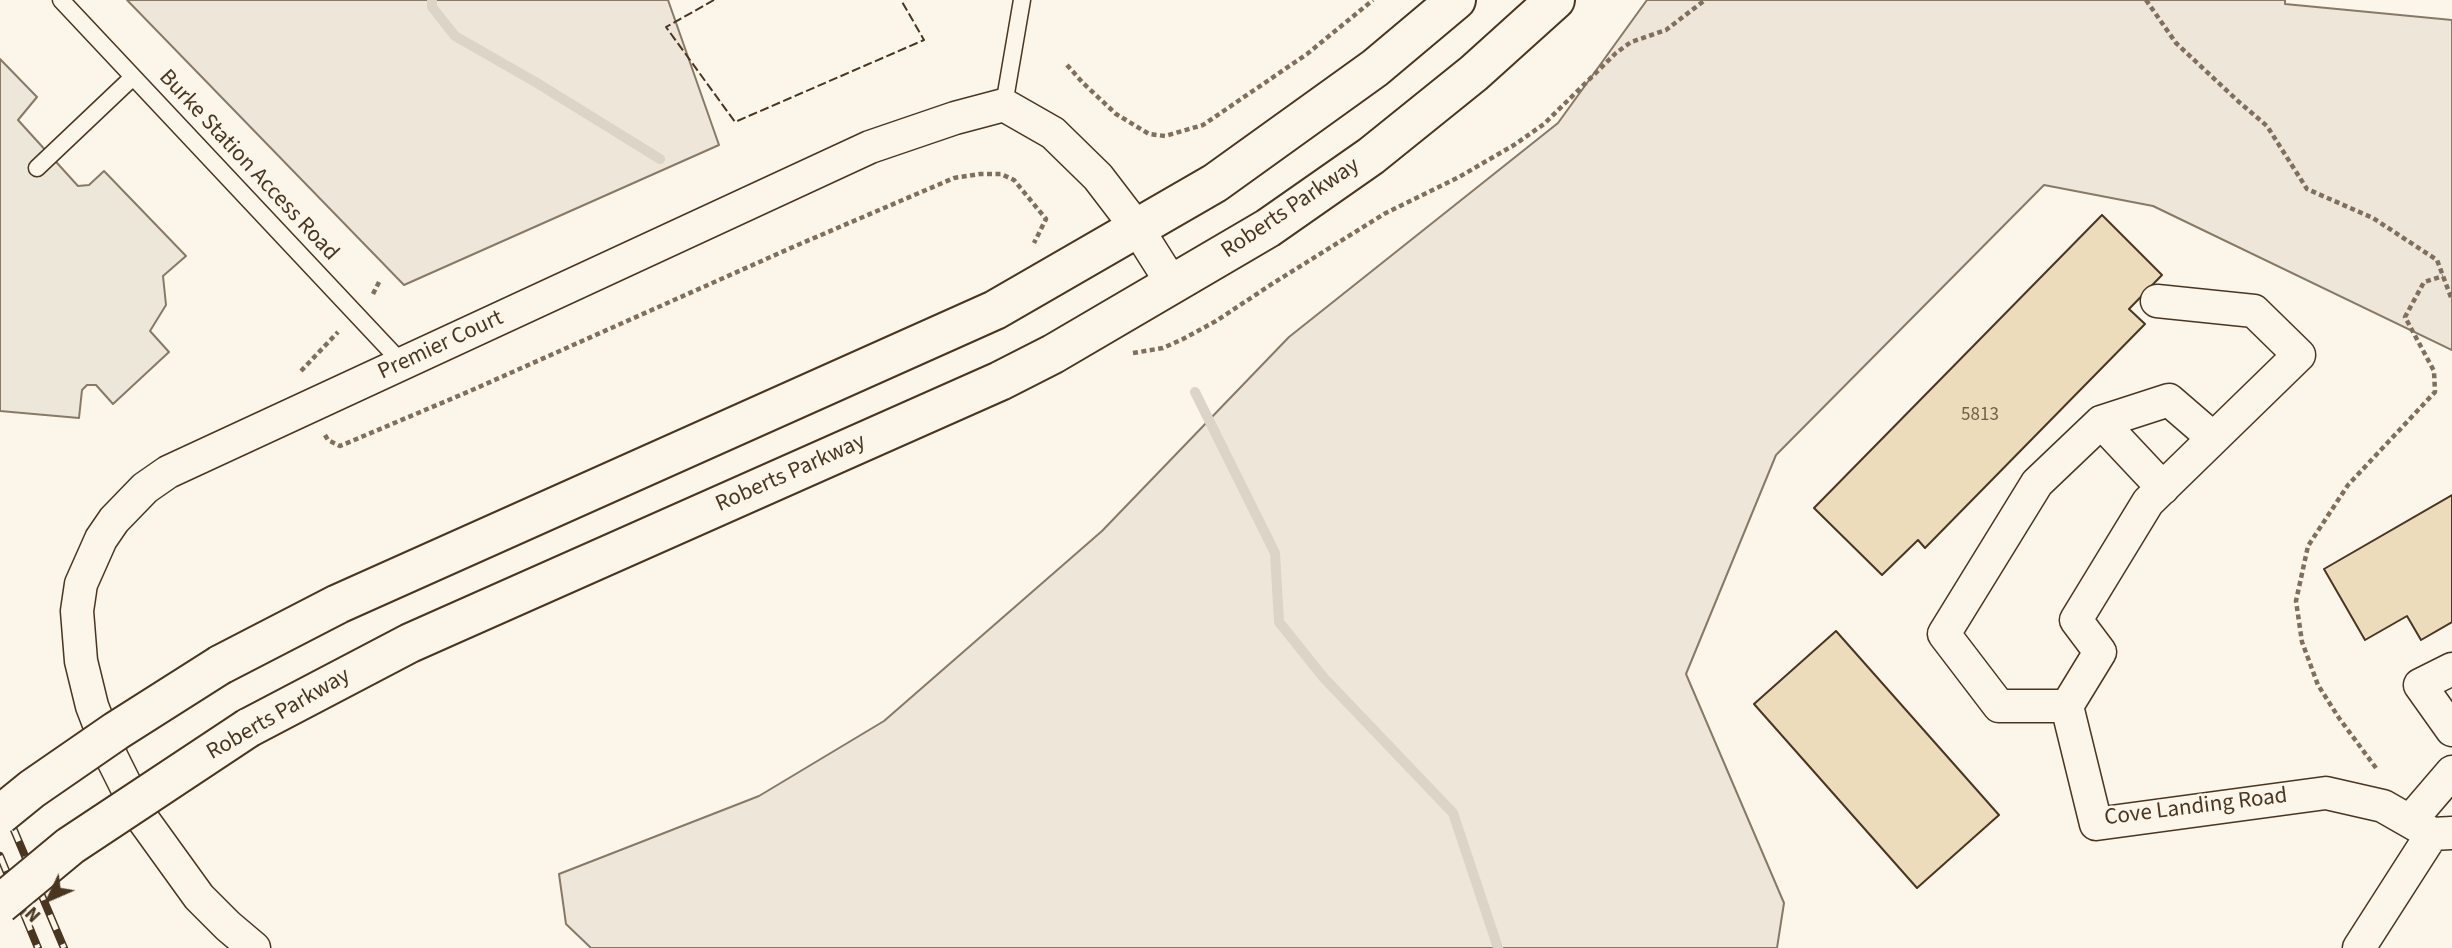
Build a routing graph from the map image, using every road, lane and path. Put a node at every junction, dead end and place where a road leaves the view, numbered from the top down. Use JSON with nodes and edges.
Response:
{"nodes":[{"id":1,"x":61,"y":0,"type":"edge"},
{"id":2,"x":1022,"y":0,"type":"edge"},
{"id":3,"x":1373,"y":0,"type":"edge"},
{"id":4,"x":1456,"y":0,"type":"edge"},
{"id":5,"x":1555,"y":0,"type":"edge"},
{"id":6,"x":1705,"y":0,"type":"edge"},
{"id":7,"x":2146,"y":0,"type":"edge"},
{"id":8,"x":1067,"y":65,"type":"dead end"},
{"id":9,"x":133,"y":77,"type":"junction"},
{"id":10,"x":1004,"y":105,"type":"junction"},
{"id":11,"x":37,"y":168,"type":"dead end"},
{"id":12,"x":1137,"y":228,"type":"junction"},
{"id":13,"x":1032,"y":246,"type":"dead end"},
{"id":14,"x":2443,"y":276,"type":"junction"},
{"id":15,"x":1173,"y":285,"type":"junction"},
{"id":16,"x":2452,"y":300,"type":"edge"},
{"id":17,"x":2157,"y":301,"type":"dead end"},
{"id":18,"x":1133,"y":353,"type":"dead end"},
{"id":19,"x":402,"y":363,"type":"junction"},
{"id":20,"x":309,"y":407,"type":"junction"},
{"id":21,"x":2101,"y":422,"type":"junction"},
{"id":22,"x":2213,"y":438,"type":"junction"},
{"id":23,"x":2163,"y":488,"type":"junction"},
{"id":24,"x":2452,"y":668,"type":"edge"},
{"id":25,"x":2067,"y":706,"type":"junction"},
{"id":26,"x":2452,"y":730,"type":"edge"},
{"id":27,"x":2452,"y":772,"type":"edge"},
{"id":28,"x":2381,"y":805,"type":"junction"},
{"id":29,"x":0,"y":815,"type":"edge"},
{"id":30,"x":2431,"y":829,"type":"edge"},
{"id":31,"x":0,"y":904,"type":"edge"},
{"id":32,"x":254,"y":948,"type":"edge"},
{"id":33,"x":2359,"y":948,"type":"edge"}],
"edges":[{"from":1,"to":9,"type":"lane","name":"Burke Station Access Road"},
{"from":2,"to":10,"type":"lane"},
{"from":3,"to":8,"type":"path"},
{"from":4,"to":12,"type":"main road"},
{"from":5,"to":15,"type":"main road","name":"Roberts Parkway"},
{"from":6,"to":18,"type":"path"},
{"from":7,"to":14,"type":"path"},
{"from":9,"to":11,"type":"lane"},
{"from":9,"to":19,"type":"lane","name":"Burke Station Access Road"},
{"from":10,"to":12,"type":"street"},
{"from":10,"to":19,"type":"street","name":"Premier Court"},
{"from":12,"to":15,"type":"street"},
{"from":12,"to":29,"type":"main road","bridge":true},
{"from":13,"to":20,"type":"path"},
{"from":14,"to":16,"type":"path"},
{"from":14,"to":28,"type":"path"},
{"from":15,"to":31,"type":"main road","name":"Roberts Parkway","bridge":true},
{"from":17,"to":22,"type":"street"},
{"from":19,"to":20,"type":"street","name":"Premier Court"},
{"from":20,"to":32,"type":"street","name":"Premier Court"},
{"from":21,"to":22,"type":"street"},
{"from":21,"to":23,"type":"street"},
{"from":21,"to":25,"type":"street"},
{"from":22,"to":23,"type":"street"},
{"from":23,"to":25,"type":"street"},
{"from":24,"to":26,"type":"street"},
{"from":25,"to":28,"type":"street","name":"Cove Landing Road"},
{"from":27,"to":30,"type":"street"},
{"from":28,"to":30,"type":"street","name":"Cove Landing Road"},
{"from":30,"to":33,"type":"street"}]}
